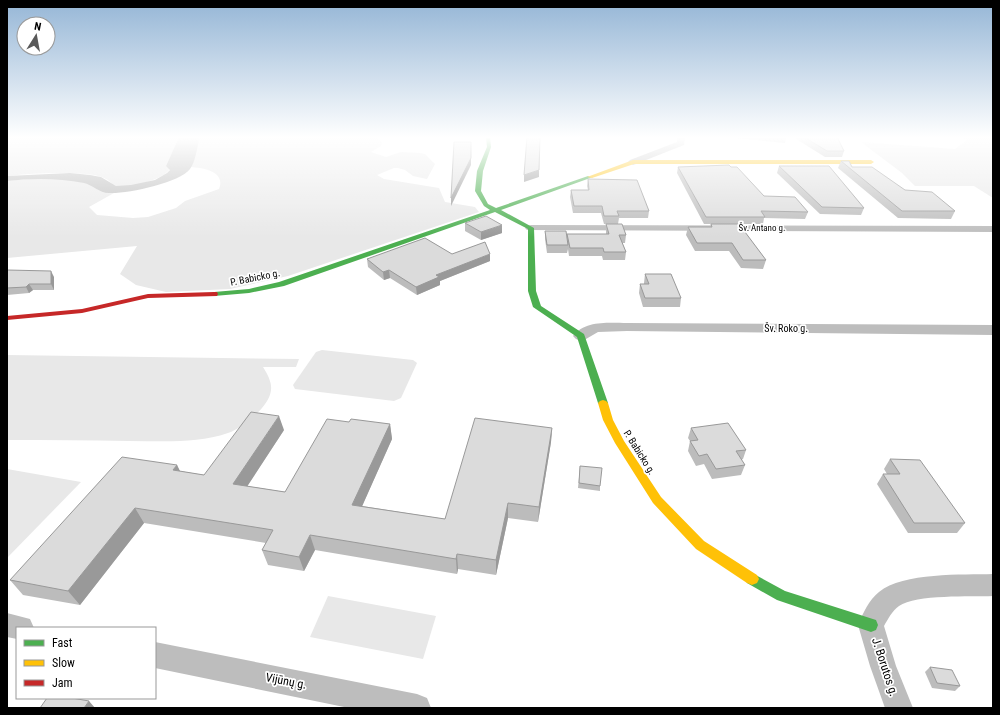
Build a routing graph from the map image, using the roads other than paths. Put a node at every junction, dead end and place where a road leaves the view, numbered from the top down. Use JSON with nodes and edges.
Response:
{"nodes":[{"id":1,"x":480,"y":170,"type":"edge"},
{"id":2,"x":609,"y":170,"type":"edge"},
{"id":3,"x":497,"y":210,"type":"junction"},
{"id":4,"x":531,"y":228,"type":"junction"},
{"id":5,"x":993,"y":229,"type":"edge"},
{"id":6,"x":7,"y":318,"type":"edge"},
{"id":7,"x":993,"y":330,"type":"edge"},
{"id":8,"x":581,"y":336,"type":"junction"},
{"id":9,"x":993,"y":585,"type":"edge"},
{"id":10,"x":871,"y":625,"type":"junction"},
{"id":11,"x":156,"y":655,"type":"edge"},
{"id":12,"x":417,"y":708,"type":"edge"},
{"id":13,"x":899,"y":708,"type":"edge"}],
"edges":[{"from":1,"to":3,"type":"street"},
{"from":2,"to":3,"type":"street","name":"P. Babicko g."},
{"from":3,"to":4,"type":"street"},
{"from":3,"to":6,"type":"street","name":"P. Babicko g."},
{"from":4,"to":5,"type":"street","name":"Šv. Antano g."},
{"from":4,"to":8,"type":"street"},
{"from":7,"to":8,"type":"street","name":"Šv. Roko g."},
{"from":8,"to":10,"type":"street","name":"P. Babicko g."},
{"from":9,"to":10,"type":"street"},
{"from":10,"to":13,"type":"street","name":"J. Borutos g."},
{"from":11,"to":12,"type":"street","name":"Vijūnų g."}]}
